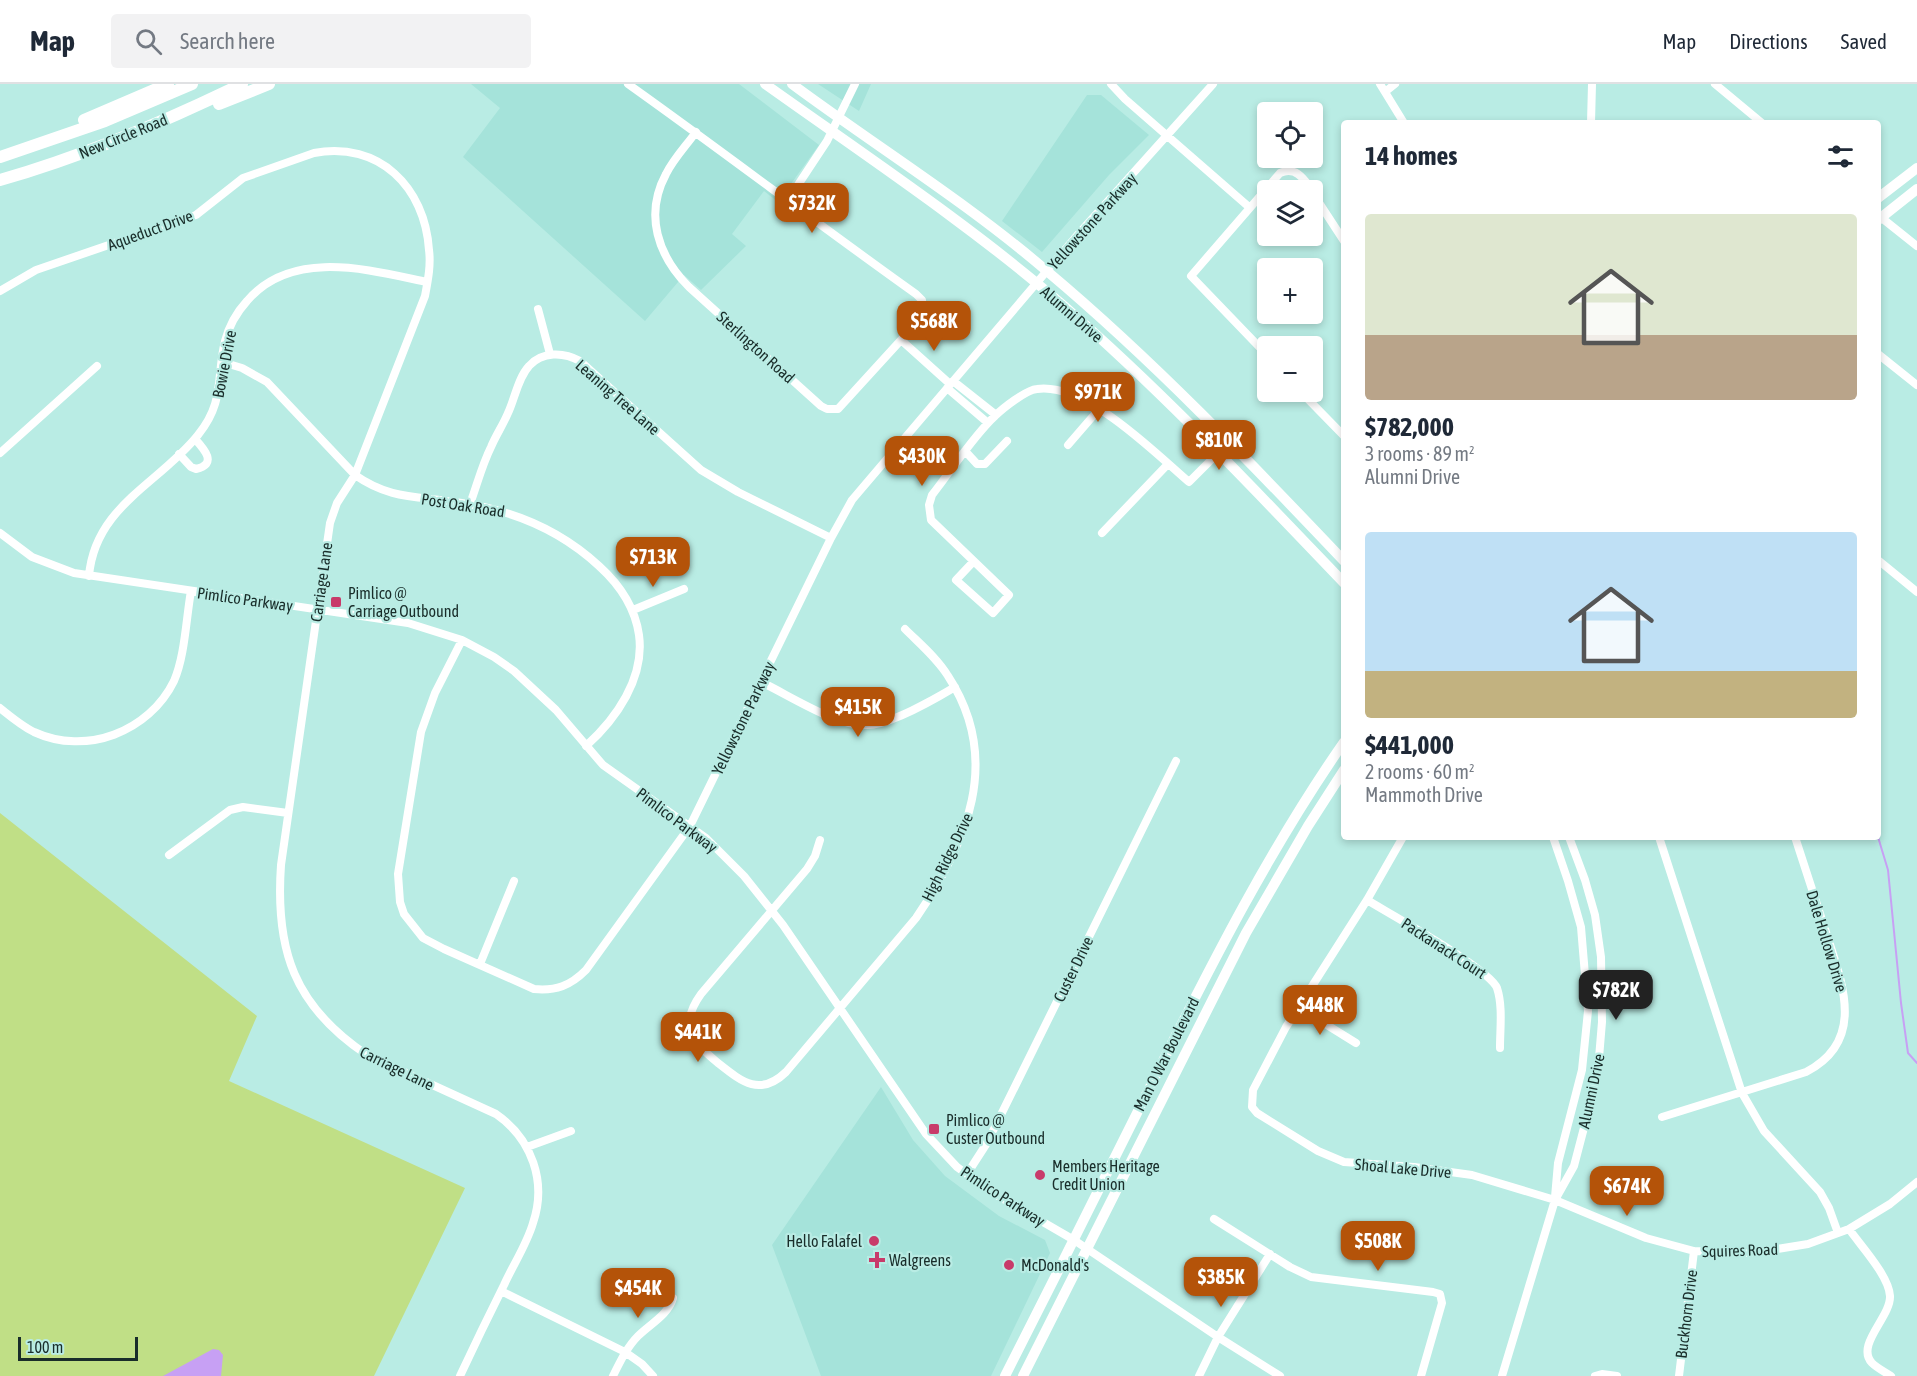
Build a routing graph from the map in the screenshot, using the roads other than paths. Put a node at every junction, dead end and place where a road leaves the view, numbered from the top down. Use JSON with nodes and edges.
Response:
{"nodes":[{"id":1,"x":168,"y":84,"type":"edge"},
{"id":2,"x":192,"y":84,"type":"edge"},
{"id":3,"x":242,"y":84,"type":"edge"},
{"id":4,"x":269,"y":84,"type":"edge"},
{"id":5,"x":628,"y":84,"type":"edge"},
{"id":6,"x":765,"y":84,"type":"edge"},
{"id":7,"x":792,"y":84,"type":"edge"},
{"id":8,"x":855,"y":84,"type":"edge"},
{"id":9,"x":1111,"y":84,"type":"edge"},
{"id":10,"x":1213,"y":84,"type":"edge"},
{"id":11,"x":1395,"y":84,"type":"edge"},
{"id":12,"x":1592,"y":84,"type":"edge"},
{"id":13,"x":1715,"y":84,"type":"edge"},
{"id":14,"x":1382,"y":88,"type":"edge"},
{"id":15,"x":839,"y":118,"type":"junction"},
{"id":16,"x":1402,"y":120,"type":"edge"},
{"id":17,"x":1592,"y":120,"type":"edge"},
{"id":18,"x":1758,"y":120,"type":"edge"},
{"id":19,"x":696,"y":132,"type":"junction"},
{"id":20,"x":832,"y":132,"type":"junction"},
{"id":21,"x":1168,"y":135,"type":"junction"},
{"id":22,"x":127,"y":136,"type":"junction"},
{"id":23,"x":0,"y":155,"type":"edge"},
{"id":24,"x":1917,"y":168,"type":"edge"},
{"id":25,"x":0,"y":180,"type":"edge"},
{"id":26,"x":1273,"y":180,"type":"edge"},
{"id":27,"x":1305,"y":180,"type":"edge"},
{"id":28,"x":1917,"y":189,"type":"edge"},
{"id":29,"x":1881,"y":196,"type":"edge"},
{"id":30,"x":1257,"y":198,"type":"edge"},
{"id":31,"x":788,"y":200,"type":"junction"},
{"id":32,"x":1249,"y":207,"type":"junction"},
{"id":33,"x":1323,"y":208,"type":"edge"},
{"id":34,"x":1881,"y":216,"type":"edge"},
{"id":35,"x":1881,"y":219,"type":"edge"},
{"id":36,"x":1341,"y":236,"type":"edge"},
{"id":37,"x":1917,"y":246,"type":"edge"},
{"id":38,"x":1047,"y":271,"type":"junction"},
{"id":39,"x":427,"y":282,"type":"junction"},
{"id":40,"x":1037,"y":284,"type":"junction"},
{"id":41,"x":0,"y":291,"type":"edge"},
{"id":42,"x":538,"y":309,"type":"dead end"},
{"id":43,"x":901,"y":340,"type":"junction"},
{"id":44,"x":1257,"y":345,"type":"edge"},
{"id":45,"x":550,"y":354,"type":"junction"},
{"id":46,"x":1881,"y":356,"type":"edge"},
{"id":47,"x":222,"y":362,"type":"junction"},
{"id":48,"x":97,"y":366,"type":"dead end"},
{"id":49,"x":950,"y":384,"type":"junction"},
{"id":50,"x":1917,"y":385,"type":"edge"},
{"id":51,"x":1311,"y":402,"type":"edge"},
{"id":52,"x":1100,"y":408,"type":"junction"},
{"id":53,"x":996,"y":415,"type":"junction"},
{"id":54,"x":988,"y":423,"type":"junction"},
{"id":55,"x":1341,"y":433,"type":"edge"},
{"id":56,"x":195,"y":439,"type":"junction"},
{"id":57,"x":1007,"y":441,"type":"dead end"},
{"id":58,"x":1229,"y":442,"type":"junction"},
{"id":59,"x":1068,"y":445,"type":"dead end"},
{"id":60,"x":966,"y":452,"type":"junction"},
{"id":61,"x":0,"y":453,"type":"edge"},
{"id":62,"x":1218,"y":453,"type":"junction"},
{"id":63,"x":179,"y":454,"type":"junction"},
{"id":64,"x":1168,"y":464,"type":"junction"},
{"id":65,"x":355,"y":475,"type":"junction"},
{"id":66,"x":470,"y":504,"type":"junction"},
{"id":67,"x":0,"y":533,"type":"edge"},
{"id":68,"x":1102,"y":533,"type":"dead end"},
{"id":69,"x":831,"y":538,"type":"junction"},
{"id":70,"x":1341,"y":558,"type":"edge"},
{"id":71,"x":973,"y":562,"type":"junction"},
{"id":72,"x":1881,"y":562,"type":"edge"},
{"id":73,"x":89,"y":576,"type":"junction"},
{"id":74,"x":1341,"y":580,"type":"edge"},
{"id":75,"x":684,"y":589,"type":"dead end"},
{"id":76,"x":191,"y":591,"type":"junction"},
{"id":77,"x":1917,"y":592,"type":"edge"},
{"id":78,"x":317,"y":609,"type":"junction"},
{"id":79,"x":633,"y":610,"type":"junction"},
{"id":80,"x":905,"y":629,"type":"dead end"},
{"id":81,"x":462,"y":640,"type":"junction"},
{"id":82,"x":761,"y":682,"type":"junction"},
{"id":83,"x":955,"y":687,"type":"junction"},
{"id":84,"x":0,"y":708,"type":"edge"},
{"id":85,"x":586,"y":746,"type":"junction"},
{"id":86,"x":1341,"y":747,"type":"edge"},
{"id":87,"x":1176,"y":761,"type":"dead end"},
{"id":88,"x":1341,"y":775,"type":"edge"},
{"id":89,"x":288,"y":813,"type":"junction"},
{"id":90,"x":690,"y":826,"type":"junction"},
{"id":91,"x":820,"y":840,"type":"dead end"},
{"id":92,"x":1401,"y":840,"type":"edge"},
{"id":93,"x":1553,"y":840,"type":"edge"},
{"id":94,"x":1570,"y":840,"type":"edge"},
{"id":95,"x":1660,"y":840,"type":"edge"},
{"id":96,"x":1797,"y":840,"type":"edge"},
{"id":97,"x":169,"y":855,"type":"dead end"},
{"id":98,"x":514,"y":881,"type":"dead end"},
{"id":99,"x":1367,"y":900,"type":"junction"},
{"id":100,"x":772,"y":911,"type":"junction"},
{"id":101,"x":480,"y":964,"type":"junction"},
{"id":102,"x":1298,"y":1007,"type":"junction"},
{"id":103,"x":841,"y":1008,"type":"junction"},
{"id":104,"x":1356,"y":1042,"type":"dead end"},
{"id":105,"x":1500,"y":1048,"type":"dead end"},
{"id":106,"x":1742,"y":1092,"type":"junction"},
{"id":107,"x":1662,"y":1117,"type":"dead end"},
{"id":108,"x":571,"y":1131,"type":"dead end"},
{"id":109,"x":527,"y":1147,"type":"junction"},
{"id":110,"x":967,"y":1174,"type":"junction"},
{"id":111,"x":1917,"y":1182,"type":"edge"},
{"id":112,"x":1555,"y":1200,"type":"junction"},
{"id":113,"x":1214,"y":1219,"type":"dead end"},
{"id":114,"x":1849,"y":1229,"type":"junction"},
{"id":115,"x":1838,"y":1233,"type":"junction"},
{"id":116,"x":1074,"y":1240,"type":"junction"},
{"id":117,"x":1087,"y":1249,"type":"junction"},
{"id":118,"x":1694,"y":1251,"type":"junction"},
{"id":119,"x":1270,"y":1254,"type":"junction"},
{"id":120,"x":501,"y":1291,"type":"junction"},
{"id":121,"x":673,"y":1298,"type":"dead end"},
{"id":122,"x":1218,"y":1337,"type":"junction"},
{"id":123,"x":625,"y":1352,"type":"junction"},
{"id":124,"x":460,"y":1376,"type":"edge"},
{"id":125,"x":613,"y":1376,"type":"edge"},
{"id":126,"x":653,"y":1376,"type":"edge"},
{"id":127,"x":1005,"y":1376,"type":"edge"},
{"id":128,"x":1023,"y":1376,"type":"edge"},
{"id":129,"x":1199,"y":1376,"type":"edge"},
{"id":130,"x":1280,"y":1376,"type":"edge"},
{"id":131,"x":1421,"y":1376,"type":"edge"},
{"id":132,"x":1502,"y":1376,"type":"edge"},
{"id":133,"x":1595,"y":1376,"type":"edge"},
{"id":134,"x":1617,"y":1376,"type":"edge"},
{"id":135,"x":1679,"y":1376,"type":"edge"},
{"id":136,"x":1891,"y":1376,"type":"edge"}],
"edges":[{"from":1,"to":23,"type":"highway"},
{"from":2,"to":23,"type":"highway","name":"New Circle Road"},
{"from":3,"to":22,"type":"highway","name":"New Circle Road"},
{"from":4,"to":22,"type":"highway"},
{"from":5,"to":19,"type":"street"},
{"from":6,"to":20,"type":"main road","name":"Alumni Drive"},
{"from":7,"to":15,"type":"main road","name":"Alumni Drive"},
{"from":8,"to":15,"type":"street"},
{"from":9,"to":21,"type":"street"},
{"from":10,"to":21,"type":"street","name":"Yellowstone Parkway"},
{"from":11,"to":14,"type":"street"},
{"from":12,"to":17,"type":"street"},
{"from":13,"to":18,"type":"street"},
{"from":14,"to":16,"type":"street"},
{"from":15,"to":20,"type":"street"},
{"from":15,"to":38,"type":"main road","name":"Alumni Drive"},
{"from":19,"to":31,"type":"street"},
{"from":19,"to":43,"type":"street","name":"Sterlington Road"},
{"from":20,"to":31,"type":"street"},
{"from":20,"to":40,"type":"main road","name":"Alumni Drive"},
{"from":21,"to":32,"type":"street"},
{"from":21,"to":38,"type":"street","name":"Yellowstone Parkway"},
{"from":22,"to":25,"type":"highway","name":"New Circle Road"},
{"from":24,"to":29,"type":"main road"},
{"from":26,"to":27,"type":"street"},
{"from":28,"to":34,"type":"main road"},
{"from":30,"to":32,"type":"street"},
{"from":31,"to":43,"type":"street"},
{"from":32,"to":44,"type":"street"},
{"from":33,"to":36,"type":"street"},
{"from":35,"to":37,"type":"street"},
{"from":38,"to":40,"type":"street","name":"Yellowstone Parkway"},
{"from":38,"to":58,"type":"main road","name":"Alumni Drive"},
{"from":39,"to":41,"type":"street","name":"Aqueduct Drive"},
{"from":39,"to":47,"type":"street","name":"Bowie Drive"},
{"from":39,"to":65,"type":"street","name":"Aqueduct Drive"},
{"from":40,"to":49,"type":"street","name":"Yellowstone Parkway"},
{"from":40,"to":62,"type":"main road","name":"Alumni Drive"},
{"from":42,"to":45,"type":"street"},
{"from":43,"to":49,"type":"street"},
{"from":45,"to":66,"type":"street"},
{"from":45,"to":69,"type":"street","name":"Leaning Tree Lane"},
{"from":46,"to":50,"type":"street"},
{"from":47,"to":56,"type":"street","name":"Bowie Drive"},
{"from":47,"to":65,"type":"street","name":"Post Oak Road"},
{"from":48,"to":61,"type":"street"},
{"from":49,"to":53,"type":"street"},
{"from":49,"to":54,"type":"street"},
{"from":49,"to":69,"type":"street","name":"Yellowstone Parkway"},
{"from":51,"to":55,"type":"street"},
{"from":52,"to":53,"type":"street"},
{"from":52,"to":59,"type":"street"},
{"from":52,"to":64,"type":"street"},
{"from":53,"to":54,"type":"street"},
{"from":54,"to":60,"type":"street"},
{"from":56,"to":63,"type":"street","name":"Bowie Drive"},
{"from":56,"to":63,"type":"street"},
{"from":57,"to":60,"type":"street"},
{"from":58,"to":62,"type":"street"},
{"from":58,"to":70,"type":"main road","name":"Alumni Drive"},
{"from":60,"to":71,"type":"street"},
{"from":62,"to":64,"type":"street"},
{"from":62,"to":74,"type":"main road","name":"Alumni Drive"},
{"from":63,"to":73,"type":"street","name":"Bowie Drive"},
{"from":64,"to":68,"type":"street"},
{"from":65,"to":66,"type":"street","name":"Post Oak Road"},
{"from":65,"to":78,"type":"street","name":"Carriage Lane"},
{"from":66,"to":79,"type":"street","name":"Post Oak Road"},
{"from":67,"to":73,"type":"street","name":"Pimlico Parkway"},
{"from":69,"to":82,"type":"street","name":"Yellowstone Parkway"},
{"from":71,"to":71,"type":"street"},
{"from":72,"to":77,"type":"street"},
{"from":73,"to":76,"type":"street","name":"Pimlico Parkway"},
{"from":75,"to":79,"type":"street"},
{"from":76,"to":78,"type":"street","name":"Pimlico Parkway"},
{"from":76,"to":84,"type":"street"},
{"from":78,"to":81,"type":"street","name":"Pimlico Parkway"},
{"from":78,"to":89,"type":"street","name":"Carriage Lane"},
{"from":79,"to":85,"type":"street","name":"Post Oak Road"},
{"from":80,"to":83,"type":"street","name":"High Ridge Drive"},
{"from":81,"to":85,"type":"street","name":"Pimlico Parkway"},
{"from":81,"to":101,"type":"street","name":"Yellowstone Parkway"},
{"from":82,"to":83,"type":"street"},
{"from":82,"to":90,"type":"street","name":"Yellowstone Parkway"},
{"from":83,"to":103,"type":"street","name":"High Ridge Drive"},
{"from":85,"to":90,"type":"street","name":"Pimlico Parkway"},
{"from":86,"to":116,"type":"main road","name":"Man O War Boulevard"},
{"from":87,"to":110,"type":"street","name":"Custer Drive"},
{"from":88,"to":117,"type":"main road","name":"Man O War Boulevard"},
{"from":89,"to":97,"type":"street"},
{"from":89,"to":109,"type":"street","name":"Carriage Lane"},
{"from":90,"to":100,"type":"street","name":"Pimlico Parkway"},
{"from":90,"to":101,"type":"street","name":"Yellowstone Parkway"},
{"from":91,"to":100,"type":"street","name":"High Ridge Drive"},
{"from":92,"to":99,"type":"street","name":"Shoal Lake Drive"},
{"from":93,"to":112,"type":"street","name":"Alumni Drive"},
{"from":94,"to":112,"type":"street","name":"Alumni Drive"},
{"from":95,"to":106,"type":"street"},
{"from":96,"to":106,"type":"street","name":"Dale Hollow Drive"},
{"from":98,"to":101,"type":"street"},
{"from":99,"to":102,"type":"street","name":"Shoal Lake Drive"},
{"from":99,"to":105,"type":"street","name":"Packanack Court"},
{"from":100,"to":103,"type":"street","name":"Pimlico Parkway"},
{"from":100,"to":103,"type":"street","name":"High Ridge Drive"},
{"from":102,"to":104,"type":"street"},
{"from":102,"to":112,"type":"street","name":"Shoal Lake Drive"},
{"from":103,"to":110,"type":"street","name":"Pimlico Parkway"},
{"from":106,"to":107,"type":"street","name":"Dale Hollow Drive"},
{"from":106,"to":115,"type":"street"},
{"from":108,"to":109,"type":"street"},
{"from":109,"to":120,"type":"street","name":"Carriage Lane"},
{"from":110,"to":116,"type":"street","name":"Pimlico Parkway"},
{"from":111,"to":114,"type":"street","name":"Squires Road"},
{"from":112,"to":118,"type":"street","name":"Squires Road"},
{"from":112,"to":132,"type":"street","name":"Alumni Drive"},
{"from":113,"to":119,"type":"street"},
{"from":114,"to":115,"type":"street","name":"Squires Road"},
{"from":114,"to":136,"type":"street"},
{"from":115,"to":118,"type":"street","name":"Squires Road"},
{"from":116,"to":117,"type":"street","name":"Pimlico Parkway"},
{"from":116,"to":127,"type":"main road","name":"Man O War Boulevard"},
{"from":117,"to":122,"type":"street","name":"Pimlico Parkway"},
{"from":117,"to":128,"type":"main road","name":"Man O War Boulevard"},
{"from":118,"to":135,"type":"street","name":"Buckhorn Drive"},
{"from":119,"to":122,"type":"street"},
{"from":119,"to":131,"type":"street"},
{"from":120,"to":123,"type":"street"},
{"from":120,"to":124,"type":"street","name":"Carriage Lane"},
{"from":121,"to":123,"type":"street"},
{"from":122,"to":129,"type":"street"},
{"from":122,"to":130,"type":"street","name":"Pimlico Parkway"},
{"from":123,"to":125,"type":"street"},
{"from":123,"to":126,"type":"street"},
{"from":133,"to":134,"type":"street"}]}
